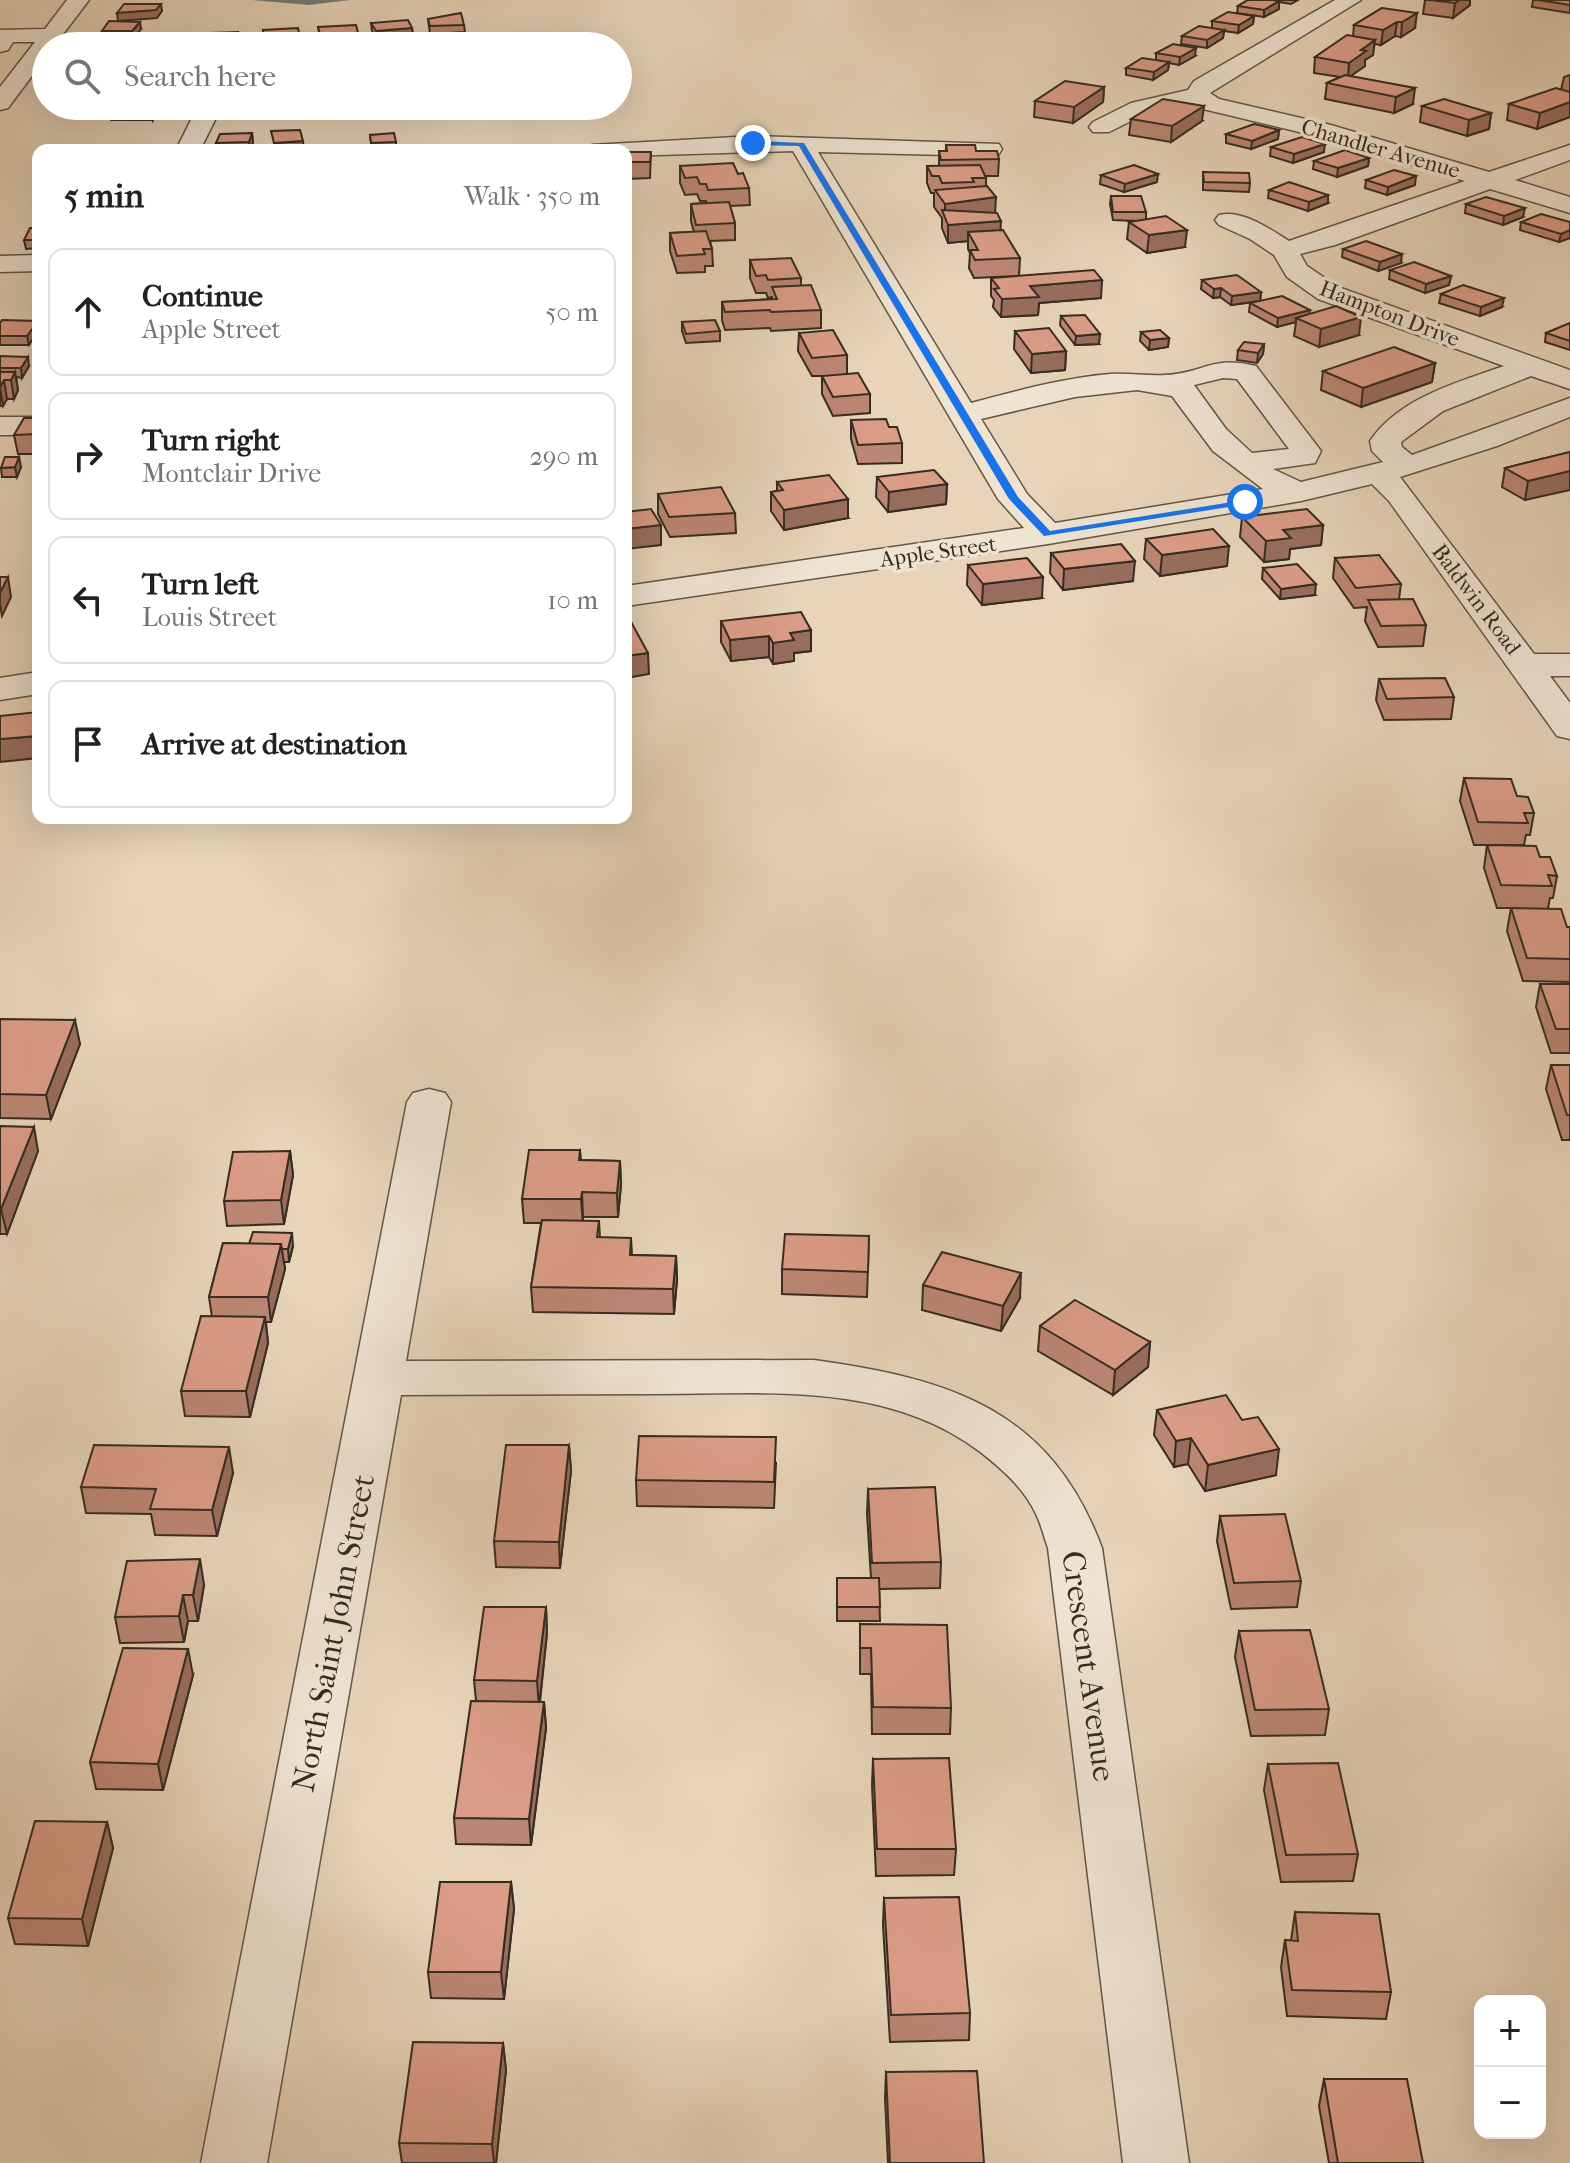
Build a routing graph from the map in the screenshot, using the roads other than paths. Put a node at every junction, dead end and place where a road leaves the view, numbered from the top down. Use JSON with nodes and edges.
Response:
{"nodes":[{"id":1,"x":78,"y":0,"type":"edge"},
{"id":2,"x":1350,"y":0,"type":"edge"},
{"id":3,"x":57,"y":32,"type":"edge"},
{"id":4,"x":0,"y":48,"type":"edge"},
{"id":5,"x":32,"y":55,"type":"edge"},
{"id":6,"x":32,"y":60,"type":"edge"},
{"id":7,"x":32,"y":66,"type":"edge"},
{"id":8,"x":0,"y":70,"type":"edge"},
{"id":9,"x":1224,"y":73,"type":"junction"},
{"id":10,"x":1249,"y":80,"type":"dead end"},
{"id":11,"x":1198,"y":92,"type":"junction"},
{"id":12,"x":0,"y":103,"type":"edge"},
{"id":13,"x":203,"y":120,"type":"edge"},
{"id":14,"x":1101,"y":127,"type":"dead end"},
{"id":15,"x":191,"y":144,"type":"edge"},
{"id":16,"x":801,"y":144,"type":"junction"},
{"id":17,"x":1455,"y":145,"type":"dead end"},
{"id":18,"x":632,"y":148,"type":"edge"},
{"id":19,"x":990,"y":149,"type":"edge"},
{"id":20,"x":1505,"y":150,"type":"dead end"},
{"id":21,"x":1404,"y":154,"type":"junction"},
{"id":22,"x":1560,"y":157,"type":"edge"},
{"id":23,"x":1490,"y":180,"type":"junction"},
{"id":24,"x":1570,"y":205,"type":"edge"},
{"id":25,"x":1228,"y":220,"type":"dead end"},
{"id":26,"x":1285,"y":250,"type":"junction"},
{"id":27,"x":32,"y":263,"type":"edge"},
{"id":28,"x":0,"y":264,"type":"edge"},
{"id":29,"x":1489,"y":351,"type":"junction"},
{"id":30,"x":1447,"y":366,"type":"dead end"},
{"id":31,"x":1532,"y":366,"type":"junction"},
{"id":32,"x":1570,"y":380,"type":"edge"},
{"id":33,"x":1162,"y":385,"type":"junction"},
{"id":34,"x":1570,"y":407,"type":"edge"},
{"id":35,"x":1428,"y":409,"type":"junction"},
{"id":36,"x":964,"y":414,"type":"junction"},
{"id":37,"x":0,"y":426,"type":"edge"},
{"id":38,"x":32,"y":426,"type":"edge"},
{"id":39,"x":1493,"y":438,"type":"junction"},
{"id":40,"x":1247,"y":463,"type":"junction"},
{"id":41,"x":1393,"y":470,"type":"junction"},
{"id":42,"x":1301,"y":492,"type":"junction"},
{"id":43,"x":1048,"y":534,"type":"junction"},
{"id":44,"x":632,"y":595,"type":"edge"},
{"id":45,"x":1526,"y":665,"type":"junction"},
{"id":46,"x":1570,"y":665,"type":"edge"},
{"id":47,"x":32,"y":684,"type":"edge"},
{"id":48,"x":0,"y":689,"type":"edge"},
{"id":49,"x":1570,"y":728,"type":"edge"},
{"id":50,"x":429,"y":1102,"type":"dead end"},
{"id":51,"x":380,"y":1378,"type":"junction"},
{"id":52,"x":234,"y":2163,"type":"edge"},
{"id":53,"x":1156,"y":2163,"type":"edge"}],
"edges":[{"from":1,"to":3,"type":"street"},
{"from":2,"to":9,"type":"street"},
{"from":4,"to":5,"type":"street"},
{"from":6,"to":8,"type":"street"},
{"from":7,"to":12,"type":"street"},
{"from":9,"to":10,"type":"street"},
{"from":9,"to":11,"type":"street"},
{"from":11,"to":14,"type":"street"},
{"from":11,"to":21,"type":"street","name":"Chandler Avenue"},
{"from":13,"to":15,"type":"street"},
{"from":16,"to":18,"type":"street"},
{"from":16,"to":19,"type":"street"},
{"from":16,"to":36,"type":"street"},
{"from":17,"to":21,"type":"street"},
{"from":20,"to":22,"type":"street"},
{"from":21,"to":23,"type":"street","name":"Chandler Avenue"},
{"from":22,"to":23,"type":"street"},
{"from":23,"to":24,"type":"street","name":"Chandler Avenue"},
{"from":23,"to":26,"type":"street"},
{"from":25,"to":26,"type":"street","name":"Hampton Drive"},
{"from":26,"to":29,"type":"street","name":"Hampton Drive"},
{"from":27,"to":28,"type":"street"},
{"from":29,"to":30,"type":"street"},
{"from":29,"to":31,"type":"street","name":"Hampton Drive"},
{"from":31,"to":32,"type":"street","name":"Hampton Drive"},
{"from":31,"to":35,"type":"street"},
{"from":33,"to":36,"type":"street"},
{"from":33,"to":40,"type":"street"},
{"from":33,"to":40,"type":"street"},
{"from":34,"to":39,"type":"street","name":"Apple Street"},
{"from":35,"to":39,"type":"street"},
{"from":35,"to":41,"type":"street","name":"Baldwin Road"},
{"from":36,"to":43,"type":"street"},
{"from":37,"to":38,"type":"street"},
{"from":39,"to":41,"type":"street","name":"Apple Street"},
{"from":40,"to":42,"type":"street"},
{"from":41,"to":42,"type":"street","name":"Apple Street"},
{"from":41,"to":45,"type":"street","name":"Baldwin Road"},
{"from":42,"to":43,"type":"street","name":"Apple Street"},
{"from":43,"to":44,"type":"street","name":"Apple Street"},
{"from":45,"to":46,"type":"street"},
{"from":45,"to":49,"type":"street","name":"Baldwin Road"},
{"from":47,"to":48,"type":"street"},
{"from":50,"to":51,"type":"street","name":"North Saint John Street"},
{"from":51,"to":52,"type":"street","name":"North Saint John Street"},
{"from":51,"to":53,"type":"street","name":"Crescent Avenue"}]}
